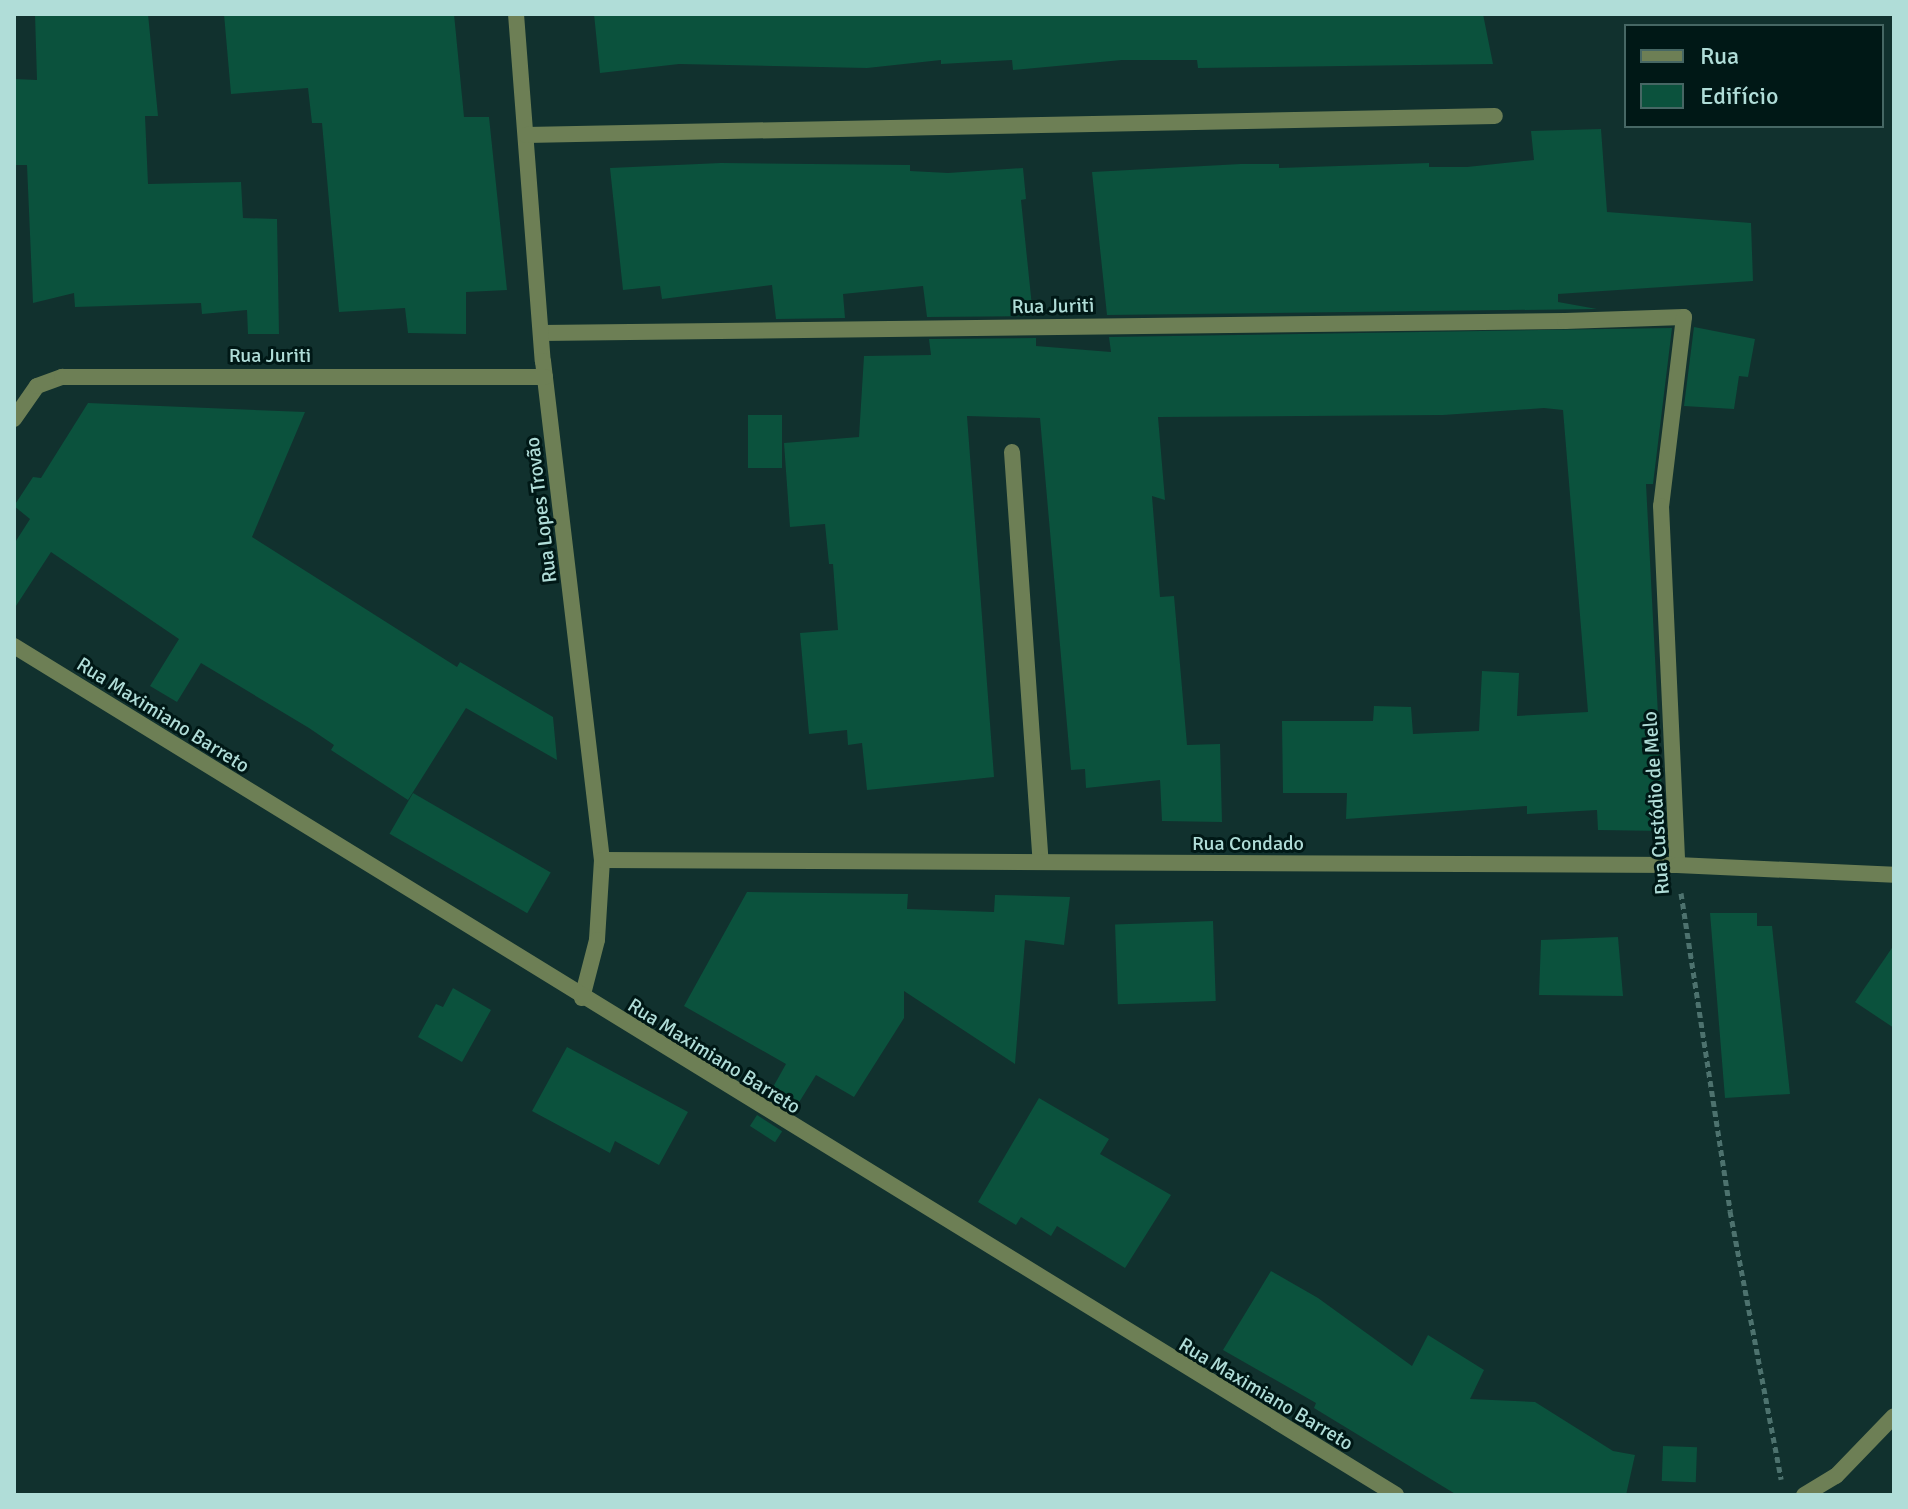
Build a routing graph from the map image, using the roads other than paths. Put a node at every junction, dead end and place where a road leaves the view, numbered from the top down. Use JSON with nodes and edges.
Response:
{"nodes":[{"id":1,"x":516,"y":14,"type":"edge"},
{"id":2,"x":1495,"y":116,"type":"dead end"},
{"id":3,"x":526,"y":135,"type":"junction"},
{"id":4,"x":1565,"y":321,"type":"joint"},
{"id":5,"x":541,"y":333,"type":"junction"},
{"id":6,"x":545,"y":377,"type":"junction"},
{"id":7,"x":14,"y":419,"type":"edge"},
{"id":8,"x":1012,"y":452,"type":"dead end"},
{"id":9,"x":14,"y":646,"type":"edge"},
{"id":10,"x":602,"y":860,"type":"junction"},
{"id":11,"x":1041,"y":862,"type":"junction"},
{"id":12,"x":1677,"y":865,"type":"junction"},
{"id":13,"x":1894,"y":875,"type":"edge"},
{"id":14,"x":582,"y":998,"type":"junction"},
{"id":15,"x":1894,"y":1416,"type":"edge"},
{"id":16,"x":1396,"y":1495,"type":"edge"},
{"id":17,"x":1804,"y":1495,"type":"edge"}],
"edges":[{"from":1,"to":3,"type":"street","name":"Rua Lopes Trovão"},
{"from":2,"to":3,"type":"street"},
{"from":3,"to":5,"type":"street","name":"Rua Lopes Trovão"},
{"from":4,"to":5,"type":"street","name":"Rua Juriti"},
{"from":4,"to":12,"type":"street","name":"Rua Custódio de Melo"},
{"from":5,"to":6,"type":"street","name":"Rua Lopes Trovão"},
{"from":6,"to":7,"type":"street","name":"Rua Juriti"},
{"from":6,"to":10,"type":"street","name":"Rua Lopes Trovão"},
{"from":8,"to":11,"type":"street"},
{"from":9,"to":14,"type":"street","name":"Rua Maximiano Barreto"},
{"from":10,"to":11,"type":"street","name":"Rua Condado"},
{"from":10,"to":14,"type":"street","name":"Rua Lopes Trovão"},
{"from":11,"to":12,"type":"street","name":"Rua Condado"},
{"from":12,"to":13,"type":"street","name":"Rua Condado"},
{"from":14,"to":16,"type":"street","name":"Rua Maximiano Barreto"},
{"from":15,"to":17,"type":"street"}]}
